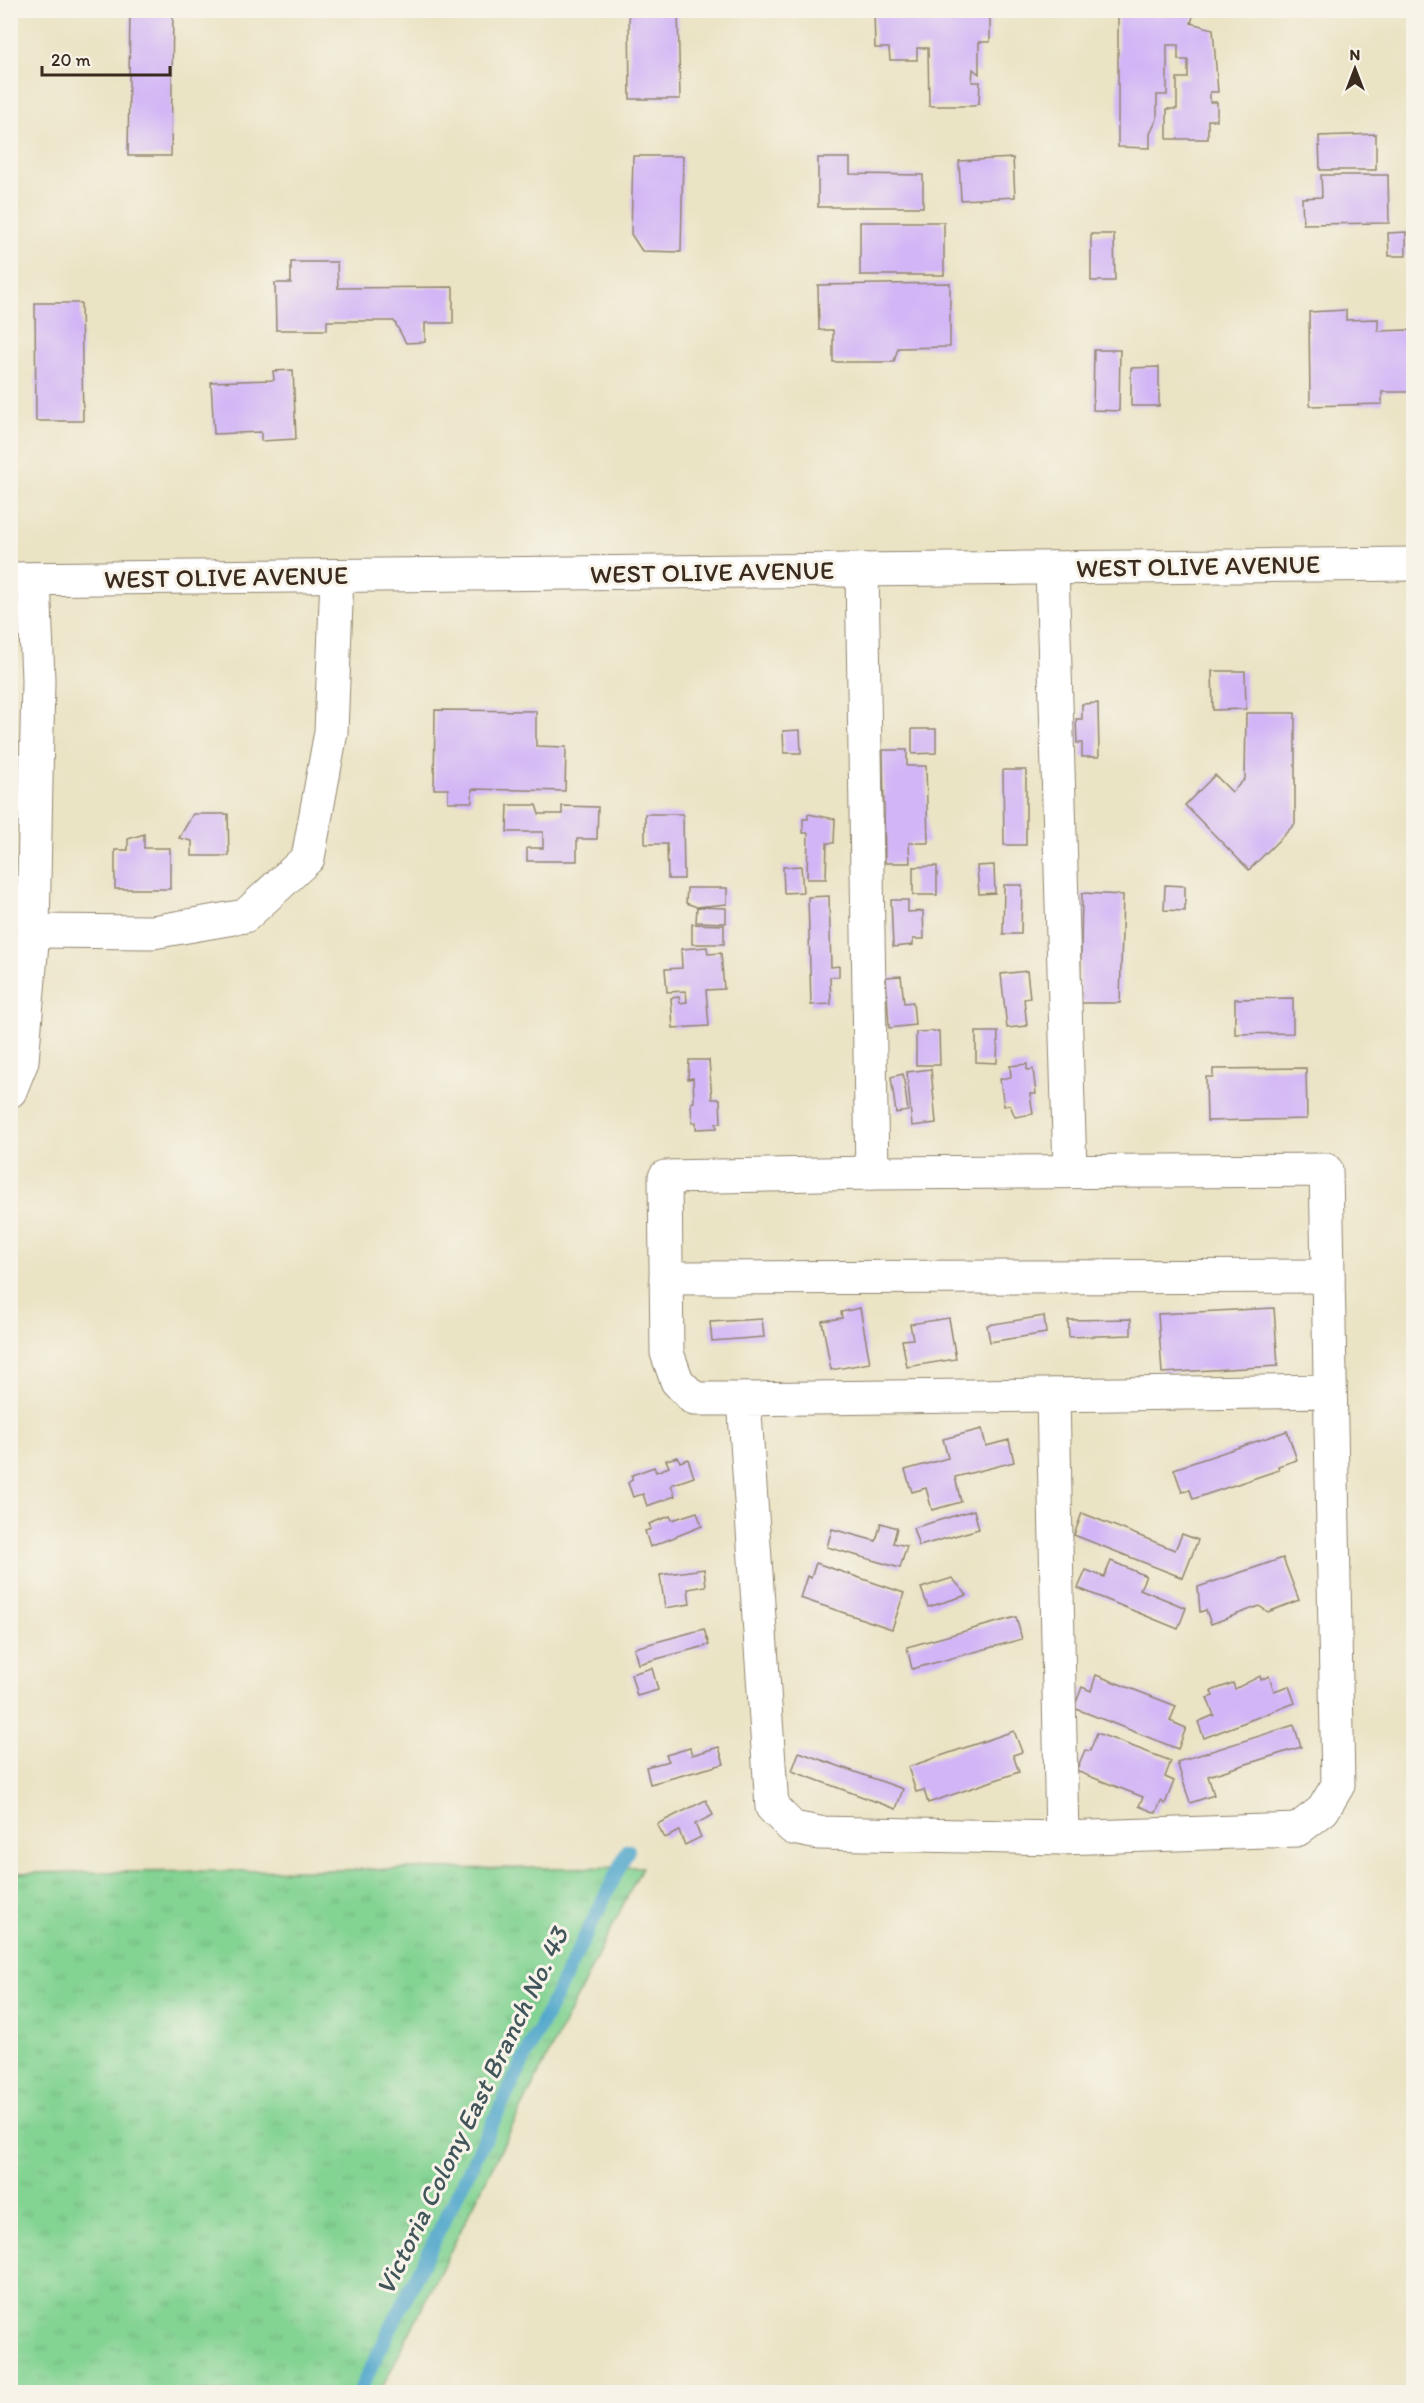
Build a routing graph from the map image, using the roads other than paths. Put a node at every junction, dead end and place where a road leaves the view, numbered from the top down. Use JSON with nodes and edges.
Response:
{"nodes":[{"id":1,"x":1413,"y":564,"type":"edge"},
{"id":2,"x":1052,"y":568,"type":"junction"},
{"id":3,"x":862,"y":570,"type":"junction"},
{"id":4,"x":337,"y":576,"type":"junction"},
{"id":5,"x":22,"y":579,"type":"edge"},
{"id":6,"x":33,"y":931,"type":"junction"},
{"id":7,"x":10,"y":1091,"type":"edge"},
{"id":8,"x":1070,"y":1171,"type":"junction"},
{"id":9,"x":872,"y":1173,"type":"junction"},
{"id":10,"x":1328,"y":1276,"type":"junction"},
{"id":11,"x":666,"y":1278,"type":"junction"},
{"id":12,"x":1330,"y":1391,"type":"junction"},
{"id":13,"x":1053,"y":1395,"type":"junction"},
{"id":14,"x":744,"y":1399,"type":"junction"},
{"id":15,"x":1062,"y":1838,"type":"junction"}],
"edges":[{"from":1,"to":2,"type":"main road","name":"WEST OLIVE AVENUE"},
{"from":2,"to":3,"type":"main road","name":"WEST OLIVE AVENUE"},
{"from":2,"to":8,"type":"main road"},
{"from":3,"to":4,"type":"main road","name":"WEST OLIVE AVENUE"},
{"from":3,"to":9,"type":"main road"},
{"from":4,"to":5,"type":"main road","name":"WEST OLIVE AVENUE"},
{"from":4,"to":6,"type":"main road"},
{"from":5,"to":6,"type":"main road"},
{"from":6,"to":7,"type":"main road"},
{"from":8,"to":9,"type":"main road"},
{"from":8,"to":10,"type":"main road"},
{"from":9,"to":11,"type":"main road"},
{"from":10,"to":11,"type":"main road"},
{"from":10,"to":12,"type":"main road"},
{"from":11,"to":14,"type":"main road"},
{"from":12,"to":13,"type":"main road"},
{"from":12,"to":15,"type":"main road"},
{"from":13,"to":14,"type":"main road"},
{"from":13,"to":15,"type":"main road"},
{"from":14,"to":15,"type":"main road"}]}
